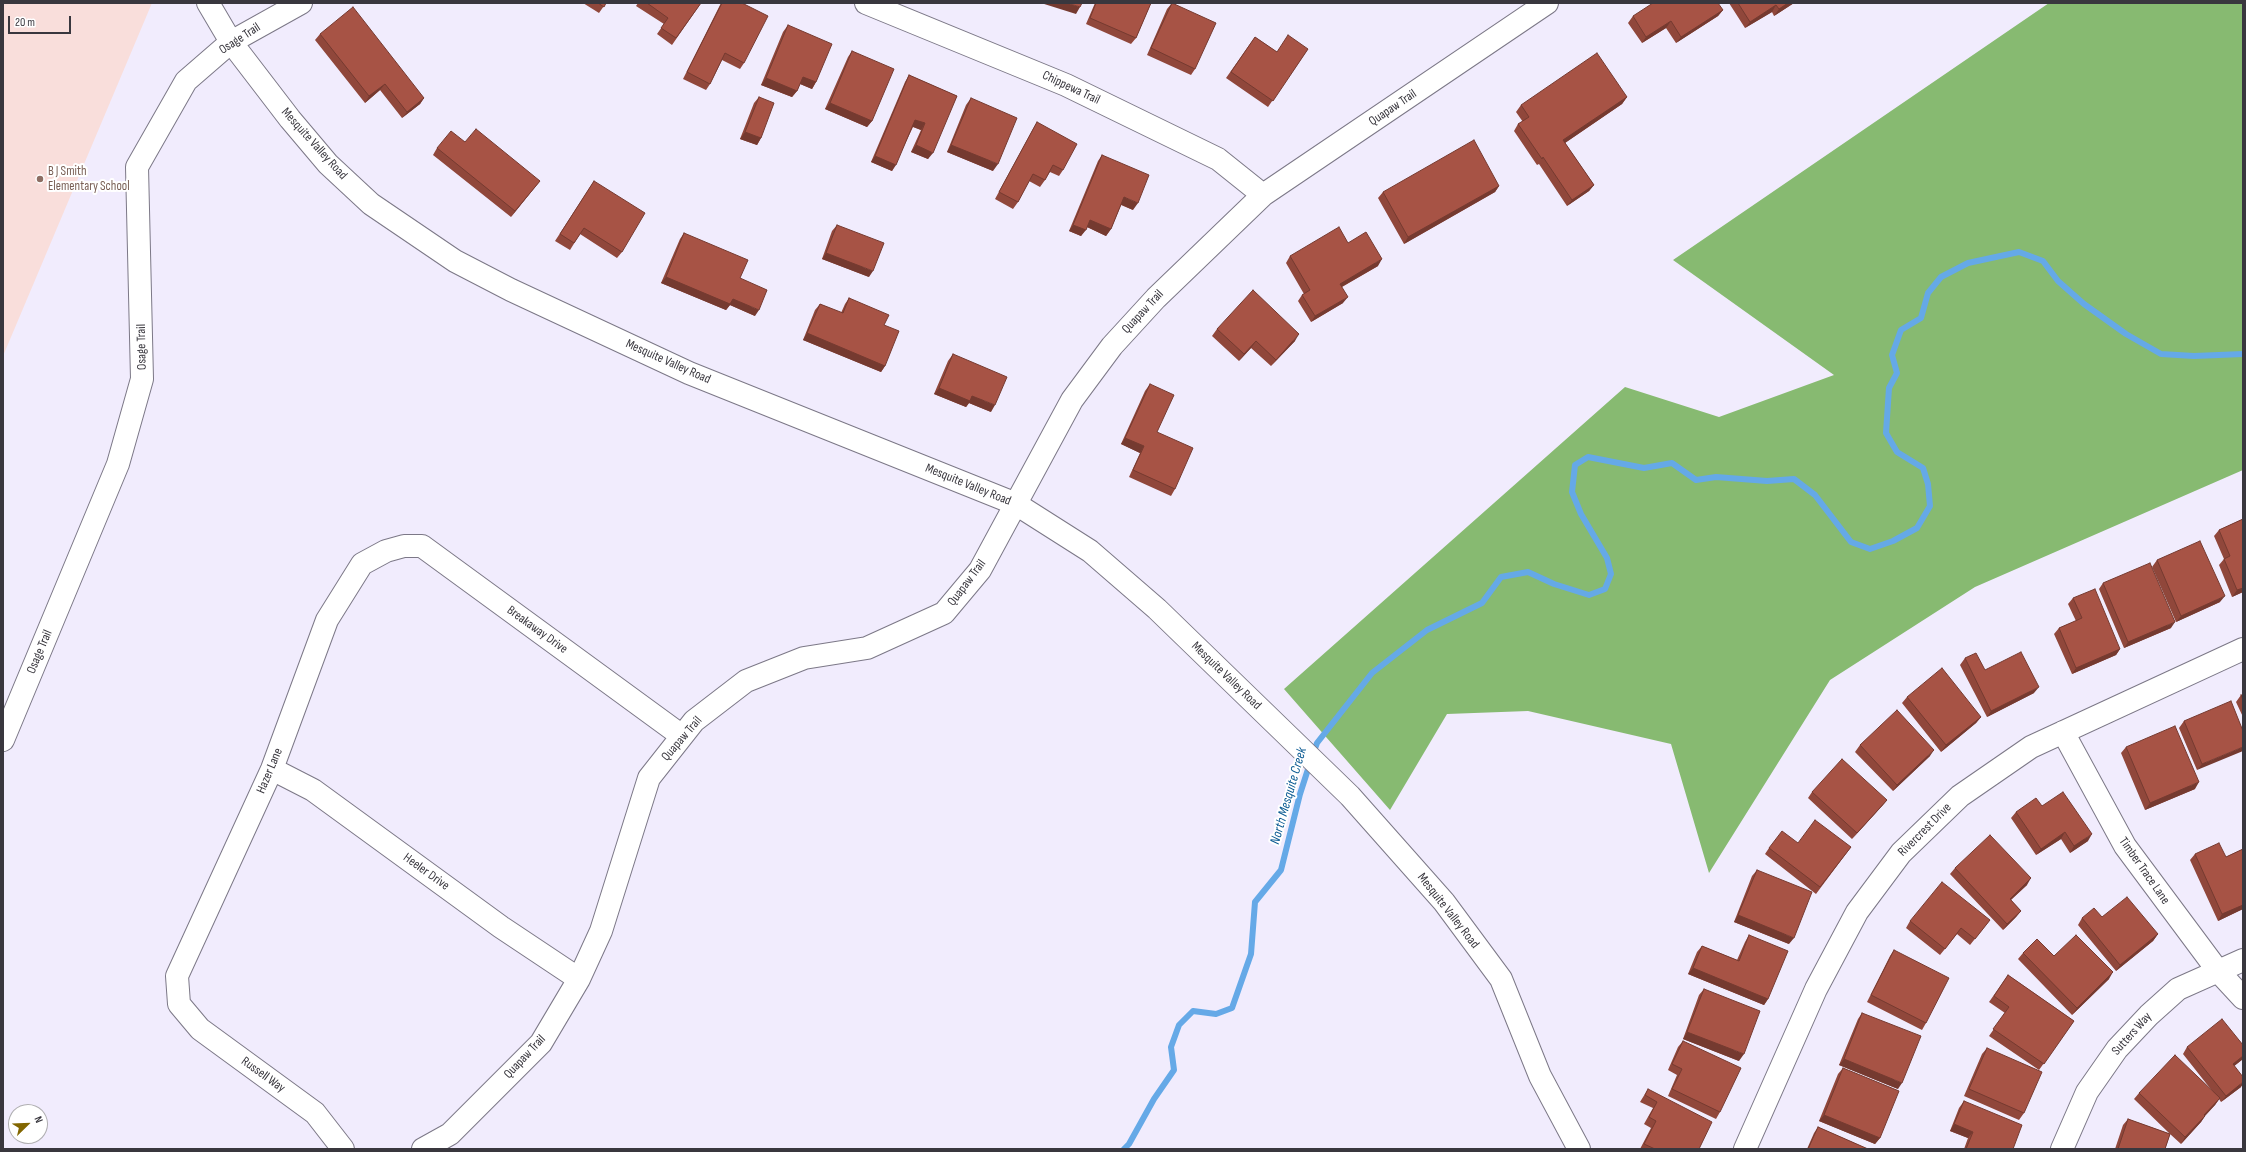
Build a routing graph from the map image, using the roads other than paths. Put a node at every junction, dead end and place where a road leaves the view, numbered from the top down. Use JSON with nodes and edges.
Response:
{"nodes":[{"id":1,"x":208,"y":3,"type":"edge"},
{"id":2,"x":301,"y":3,"type":"edge"},
{"id":3,"x":866,"y":3,"type":"edge"},
{"id":4,"x":1547,"y":3,"type":"edge"},
{"id":5,"x":231,"y":42,"type":"junction"},
{"id":6,"x":1263,"y":195,"type":"junction"},
{"id":7,"x":1016,"y":504,"type":"junction"},
{"id":8,"x":386,"y":550,"type":"joint"},
{"id":9,"x":2243,"y":649,"type":"edge"},
{"id":10,"x":2063,"y":732,"type":"junction"},
{"id":11,"x":682,"y":736,"type":"junction"},
{"id":12,"x":3,"y":740,"type":"edge"},
{"id":13,"x":272,"y":769,"type":"junction"},
{"id":14,"x":2243,"y":960,"type":"edge"},
{"id":15,"x":2218,"y":971,"type":"junction"},
{"id":16,"x":579,"y":979,"type":"junction"},
{"id":17,"x":2243,"y":998,"type":"edge"},
{"id":18,"x":179,"y":1004,"type":"joint"},
{"id":19,"x":343,"y":1149,"type":"edge"},
{"id":20,"x":423,"y":1149,"type":"edge"},
{"id":21,"x":1579,"y":1149,"type":"edge"},
{"id":22,"x":1745,"y":1149,"type":"edge"},
{"id":23,"x":2062,"y":1149,"type":"edge"}],
"edges":[{"from":1,"to":5,"type":"street","name":"Mesquite Valley Road"},
{"from":2,"to":5,"type":"street","name":"Osage Trail"},
{"from":3,"to":6,"type":"street","name":"Chippewa Trail"},
{"from":4,"to":6,"type":"street","name":"Quapaw Trail"},
{"from":5,"to":7,"type":"street","name":"Mesquite Valley Road"},
{"from":5,"to":12,"type":"street","name":"Osage Trail"},
{"from":6,"to":7,"type":"street","name":"Quapaw Trail"},
{"from":7,"to":11,"type":"street","name":"Quapaw Trail"},
{"from":7,"to":21,"type":"street","name":"Mesquite Valley Road"},
{"from":8,"to":11,"type":"street","name":"Breakaway Drive"},
{"from":8,"to":13,"type":"street","name":"Hazer Lane"},
{"from":9,"to":10,"type":"street","name":"Rivercrest Drive"},
{"from":10,"to":15,"type":"street","name":"Timber Trace Lane"},
{"from":10,"to":22,"type":"street","name":"Rivercrest Drive"},
{"from":11,"to":16,"type":"street","name":"Quapaw Trail"},
{"from":13,"to":16,"type":"street","name":"Heeler Drive"},
{"from":13,"to":18,"type":"street","name":"Hazer Lane"},
{"from":14,"to":15,"type":"street","name":"Sutters Way"},
{"from":15,"to":17,"type":"street","name":"Timber Trace Lane"},
{"from":15,"to":23,"type":"street","name":"Sutters Way"},
{"from":16,"to":20,"type":"street","name":"Quapaw Trail"},
{"from":18,"to":19,"type":"street","name":"Russell Way"}]}
